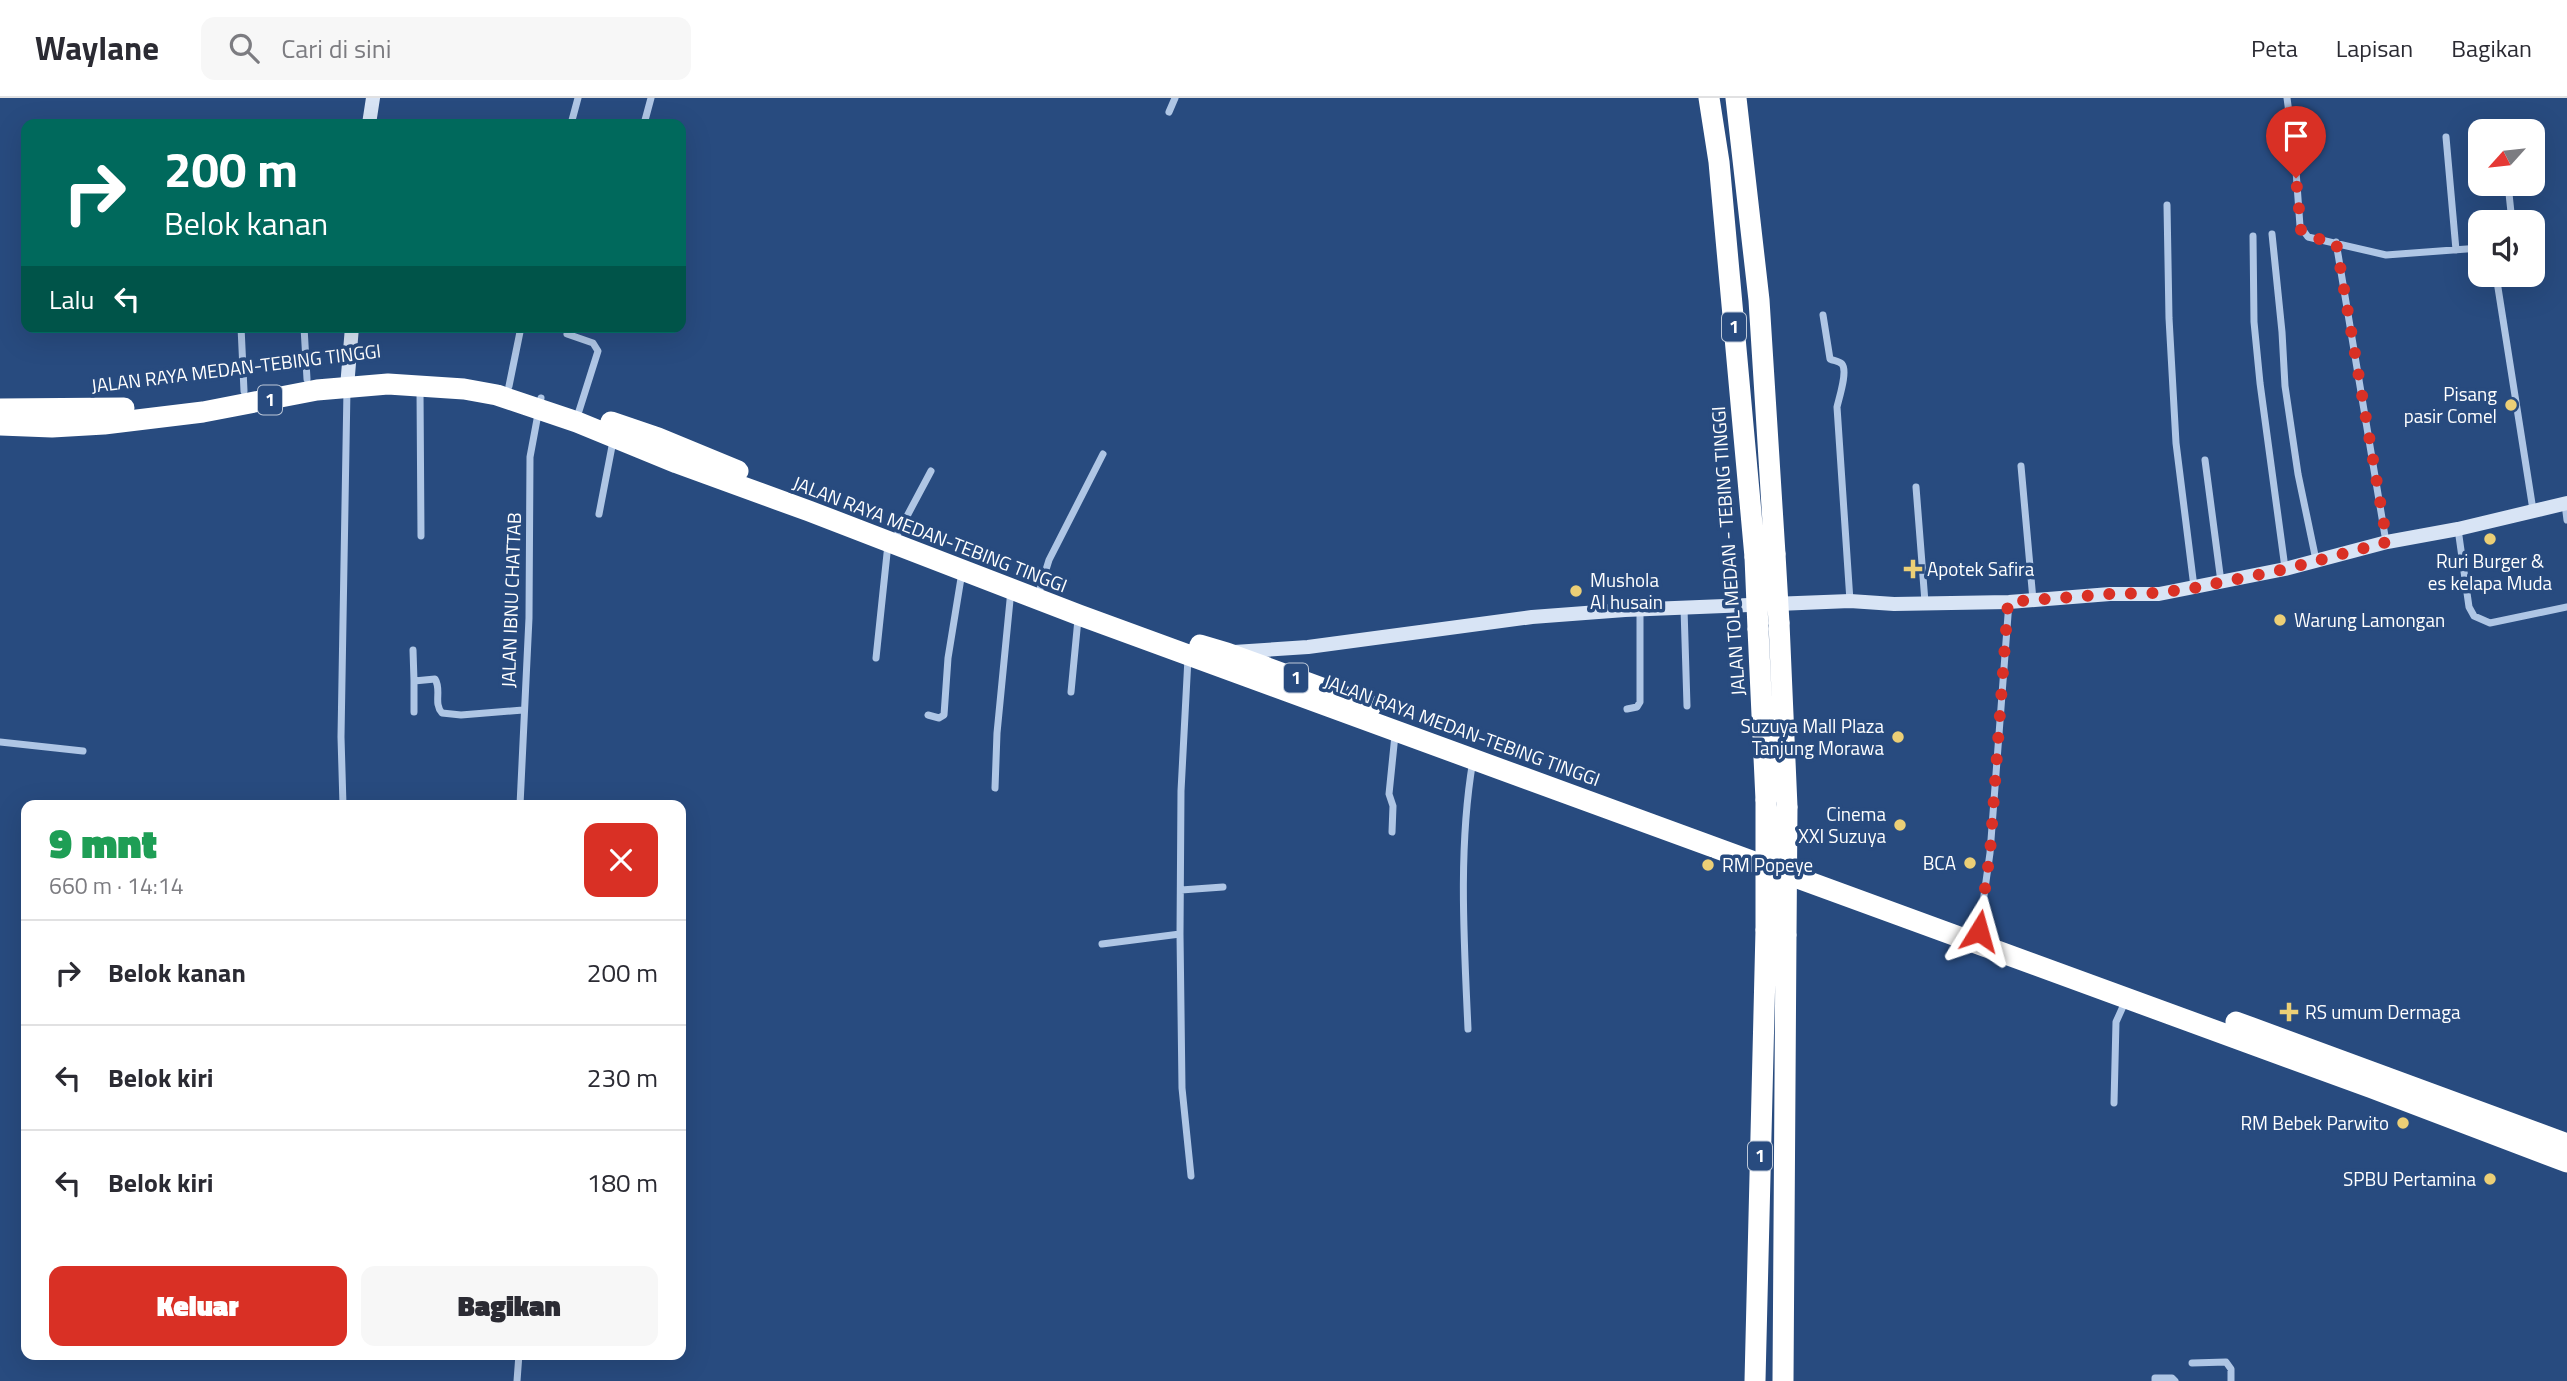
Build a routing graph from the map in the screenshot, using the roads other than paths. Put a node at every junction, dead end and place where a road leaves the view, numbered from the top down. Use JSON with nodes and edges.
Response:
{"nodes":[{"id":1,"x":373,"y":98,"type":"edge"},
{"id":2,"x":578,"y":98,"type":"edge"},
{"id":3,"x":651,"y":98,"type":"edge"},
{"id":4,"x":1175,"y":98,"type":"edge"},
{"id":5,"x":1709,"y":98,"type":"edge"},
{"id":6,"x":1736,"y":98,"type":"edge"},
{"id":7,"x":2287,"y":98,"type":"edge"},
{"id":8,"x":1169,"y":112,"type":"dead end"},
{"id":9,"x":370,"y":119,"type":"edge"},
{"id":10,"x":572,"y":119,"type":"edge"},
{"id":11,"x":645,"y":119,"type":"edge"},
{"id":12,"x":2446,"y":137,"type":"dead end"},
{"id":13,"x":2167,"y":205,"type":"dead end"},
{"id":14,"x":2272,"y":234,"type":"dead end"},
{"id":15,"x":2253,"y":236,"type":"dead end"},
{"id":16,"x":2336,"y":242,"type":"junction"},
{"id":17,"x":2468,"y":249,"type":"edge"},
{"id":18,"x":2456,"y":250,"type":"junction"},
{"id":19,"x":2498,"y":287,"type":"edge"},
{"id":20,"x":1823,"y":315,"type":"dead end"},
{"id":21,"x":241,"y":333,"type":"edge"},
{"id":22,"x":304,"y":333,"type":"edge"},
{"id":23,"x":352,"y":333,"type":"edge"},
{"id":24,"x":520,"y":333,"type":"edge"},
{"id":25,"x":567,"y":334,"type":"dead end"},
{"id":26,"x":307,"y":379,"type":"junction"},
{"id":27,"x":349,"y":380,"type":"junction"},
{"id":28,"x":420,"y":386,"type":"junction"},
{"id":29,"x":509,"y":386,"type":"junction"},
{"id":30,"x":244,"y":391,"type":"junction"},
{"id":31,"x":539,"y":403,"type":"junction"},
{"id":32,"x":0,"y":409,"type":"edge"},
{"id":33,"x":579,"y":411,"type":"junction"},
{"id":34,"x":0,"y":425,"type":"edge"},
{"id":35,"x":614,"y":437,"type":"junction"},
{"id":36,"x":1103,"y":454,"type":"dead end"},
{"id":37,"x":2205,"y":460,"type":"dead end"},
{"id":38,"x":2021,"y":466,"type":"dead end"},
{"id":39,"x":932,"y":471,"type":"dead end"},
{"id":40,"x":1916,"y":487,"type":"dead end"},
{"id":41,"x":2566,"y":503,"type":"edge"},
{"id":42,"x":2533,"y":510,"type":"junction"},
{"id":43,"x":599,"y":514,"type":"dead end"},
{"id":44,"x":2567,"y":520,"type":"edge"},
{"id":45,"x":2458,"y":529,"type":"junction"},
{"id":46,"x":421,"y":536,"type":"dead end"},
{"id":47,"x":893,"y":538,"type":"junction"},
{"id":48,"x":2387,"y":542,"type":"junction"},
{"id":49,"x":1765,"y":555,"type":"junction"},
{"id":50,"x":2316,"y":560,"type":"junction"},
{"id":51,"x":2286,"y":569,"type":"junction"},
{"id":52,"x":962,"y":571,"type":"junction"},
{"id":53,"x":2221,"y":582,"type":"junction"},
{"id":54,"x":2194,"y":588,"type":"junction"},
{"id":55,"x":1040,"y":589,"type":"junction"},
{"id":56,"x":1011,"y":590,"type":"junction"},
{"id":57,"x":1850,"y":601,"type":"junction"},
{"id":58,"x":2034,"y":601,"type":"junction"},
{"id":59,"x":1926,"y":602,"type":"junction"},
{"id":60,"x":2008,"y":602,"type":"junction"},
{"id":61,"x":2567,"y":607,"type":"edge"},
{"id":62,"x":1684,"y":608,"type":"junction"},
{"id":63,"x":1640,"y":609,"type":"junction"},
{"id":64,"x":1079,"y":615,"type":"junction"},
{"id":65,"x":413,"y":649,"type":"dead end"},
{"id":66,"x":1189,"y":654,"type":"junction"},
{"id":67,"x":876,"y":658,"type":"dead end"},
{"id":68,"x":1269,"y":659,"type":"junction"},
{"id":69,"x":1225,"y":660,"type":"junction"},
{"id":70,"x":414,"y":681,"type":"junction"},
{"id":71,"x":1071,"y":692,"type":"dead end"},
{"id":72,"x":1687,"y":706,"type":"dead end"},
{"id":73,"x":1627,"y":709,"type":"dead end"},
{"id":74,"x":523,"y":710,"type":"junction"},
{"id":75,"x":414,"y":712,"type":"dead end"},
{"id":76,"x":928,"y":715,"type":"dead end"},
{"id":77,"x":1396,"y":731,"type":"junction"},
{"id":78,"x":0,"y":742,"type":"edge"},
{"id":79,"x":83,"y":751,"type":"dead end"},
{"id":80,"x":1473,"y":758,"type":"junction"},
{"id":81,"x":995,"y":788,"type":"dead end"},
{"id":82,"x":343,"y":800,"type":"edge"},
{"id":83,"x":520,"y":800,"type":"edge"},
{"id":84,"x":1392,"y":832,"type":"dead end"},
{"id":85,"x":1223,"y":887,"type":"dead end"},
{"id":86,"x":1181,"y":890,"type":"junction"},
{"id":87,"x":1979,"y":931,"type":"junction"},
{"id":88,"x":1776,"y":933,"type":"junction"},
{"id":89,"x":1180,"y":934,"type":"junction"},
{"id":90,"x":1102,"y":944,"type":"dead end"},
{"id":91,"x":2127,"y":998,"type":"junction"},
{"id":92,"x":1468,"y":1029,"type":"dead end"},
{"id":93,"x":2114,"y":1103,"type":"dead end"},
{"id":94,"x":2567,"y":1144,"type":"edge"},
{"id":95,"x":2567,"y":1161,"type":"edge"},
{"id":96,"x":1191,"y":1175,"type":"dead end"},
{"id":97,"x":519,"y":1360,"type":"edge"},
{"id":98,"x":2192,"y":1363,"type":"dead end"},
{"id":99,"x":517,"y":1381,"type":"edge"},
{"id":100,"x":1755,"y":1381,"type":"edge"},
{"id":101,"x":1783,"y":1381,"type":"edge"},
{"id":102,"x":2155,"y":1381,"type":"edge"},
{"id":103,"x":2175,"y":1381,"type":"edge"},
{"id":104,"x":2231,"y":1381,"type":"edge"}],
"edges":[{"from":1,"to":9,"type":"main road"},
{"from":2,"to":10,"type":"street"},
{"from":3,"to":11,"type":"street"},
{"from":4,"to":8,"type":"street"},
{"from":5,"to":49,"type":"highway","name":"JALAN TOL MEDAN - TEBING TINGGI","number":"1"},
{"from":6,"to":49,"type":"highway","number":"1"},
{"from":7,"to":16,"type":"street"},
{"from":12,"to":18,"type":"street"},
{"from":13,"to":54,"type":"street"},
{"from":14,"to":50,"type":"street"},
{"from":15,"to":51,"type":"street"},
{"from":16,"to":18,"type":"street"},
{"from":16,"to":48,"type":"street"},
{"from":17,"to":18,"type":"street"},
{"from":19,"to":42,"type":"street"},
{"from":20,"to":57,"type":"street"},
{"from":21,"to":30,"type":"street"},
{"from":22,"to":26,"type":"street"},
{"from":23,"to":27,"type":"main road"},
{"from":24,"to":29,"type":"street"},
{"from":25,"to":33,"type":"street"},
{"from":26,"to":27,"type":"highway","name":"JALAN RAYA MEDAN-TEBING TINGGI","number":"1"},
{"from":26,"to":30,"type":"highway","name":"JALAN RAYA MEDAN-TEBING TINGGI","number":"1"},
{"from":27,"to":28,"type":"highway","name":"JALAN RAYA MEDAN-TEBING TINGGI","number":"1"},
{"from":27,"to":29,"type":"highway","name":"JALAN RAYA MEDAN-TEBING TINGGI","number":"1"},
{"from":27,"to":34,"type":"highway","name":"JALAN RAYA MEDAN-TEBING TINGGI","number":"1"},
{"from":27,"to":82,"type":"street"},
{"from":28,"to":31,"type":"highway","name":"JALAN RAYA MEDAN-TEBING TINGGI","number":"1"},
{"from":28,"to":46,"type":"street"},
{"from":29,"to":31,"type":"highway","name":"JALAN RAYA MEDAN-TEBING TINGGI","number":"1"},
{"from":30,"to":32,"type":"highway","name":"JALAN RAYA MEDAN-TEBING TINGGI","number":"1"},
{"from":31,"to":33,"type":"highway","name":"JALAN RAYA MEDAN-TEBING TINGGI","number":"1"},
{"from":31,"to":35,"type":"highway","name":"JALAN RAYA MEDAN-TEBING TINGGI","number":"1"},
{"from":31,"to":74,"type":"street","name":"JALAN IBNU CHATTAB"},
{"from":33,"to":47,"type":"highway","name":"JALAN RAYA MEDAN-TEBING TINGGI","number":"1"},
{"from":35,"to":43,"type":"street"},
{"from":35,"to":47,"type":"highway","name":"JALAN RAYA MEDAN-TEBING TINGGI","number":"1"},
{"from":36,"to":55,"type":"street"},
{"from":37,"to":53,"type":"street"},
{"from":38,"to":58,"type":"street"},
{"from":39,"to":47,"type":"street"},
{"from":40,"to":59,"type":"street"},
{"from":41,"to":42,"type":"main road"},
{"from":41,"to":44,"type":"street"},
{"from":42,"to":45,"type":"main road"},
{"from":45,"to":48,"type":"main road"},
{"from":45,"to":61,"type":"street"},
{"from":47,"to":52,"type":"highway","name":"JALAN RAYA MEDAN-TEBING TINGGI","number":"1"},
{"from":47,"to":55,"type":"highway","name":"JALAN RAYA MEDAN-TEBING TINGGI","number":"1"},
{"from":47,"to":67,"type":"street"},
{"from":48,"to":50,"type":"main road"},
{"from":49,"to":88,"type":"highway","name":"JALAN TOL MEDAN - TEBING TINGGI","number":"1","bridge":true},
{"from":49,"to":88,"type":"highway","number":"1","bridge":true},
{"from":50,"to":51,"type":"main road"},
{"from":51,"to":53,"type":"main road"},
{"from":52,"to":56,"type":"highway","name":"JALAN RAYA MEDAN-TEBING TINGGI","number":"1"},
{"from":52,"to":76,"type":"street"},
{"from":53,"to":54,"type":"main road"},
{"from":54,"to":58,"type":"main road"},
{"from":55,"to":69,"type":"highway","name":"JALAN RAYA MEDAN-TEBING TINGGI","number":"1"},
{"from":56,"to":64,"type":"highway","name":"JALAN RAYA MEDAN-TEBING TINGGI","number":"1"},
{"from":56,"to":81,"type":"street"},
{"from":57,"to":59,"type":"main road"},
{"from":57,"to":62,"type":"main road"},
{"from":58,"to":60,"type":"main road"},
{"from":59,"to":60,"type":"main road"},
{"from":60,"to":87,"type":"street"},
{"from":62,"to":63,"type":"main road"},
{"from":62,"to":72,"type":"street"},
{"from":63,"to":68,"type":"main road"},
{"from":63,"to":73,"type":"street"},
{"from":64,"to":66,"type":"highway","name":"JALAN RAYA MEDAN-TEBING TINGGI","number":"1"},
{"from":64,"to":71,"type":"street"},
{"from":65,"to":70,"type":"street"},
{"from":66,"to":69,"type":"highway","name":"JALAN RAYA MEDAN-TEBING TINGGI","number":"1"},
{"from":66,"to":86,"type":"street"},
{"from":68,"to":69,"type":"highway","name":"JALAN RAYA MEDAN-TEBING TINGGI","number":"1"},
{"from":68,"to":87,"type":"highway","name":"JALAN RAYA MEDAN-TEBING TINGGI","number":"1"},
{"from":69,"to":77,"type":"highway","name":"JALAN RAYA MEDAN-TEBING TINGGI","number":"1"},
{"from":70,"to":74,"type":"street"},
{"from":70,"to":75,"type":"street"},
{"from":74,"to":83,"type":"street","name":"JALAN IBNU CHATTAB"},
{"from":77,"to":80,"type":"highway","name":"JALAN RAYA MEDAN-TEBING TINGGI","number":"1"},
{"from":77,"to":84,"type":"street"},
{"from":78,"to":79,"type":"street"},
{"from":80,"to":91,"type":"highway","name":"JALAN RAYA MEDAN-TEBING TINGGI","number":"1"},
{"from":80,"to":92,"type":"street"},
{"from":85,"to":86,"type":"street"},
{"from":86,"to":89,"type":"street"},
{"from":87,"to":94,"type":"highway","name":"JALAN RAYA MEDAN-TEBING TINGGI","number":"1"},
{"from":88,"to":100,"type":"highway","name":"JALAN TOL MEDAN - TEBING TINGGI","number":"1"},
{"from":88,"to":101,"type":"highway","name":"JALAN TOL MEDAN - TEBING TINGGI","number":"1"},
{"from":89,"to":90,"type":"street"},
{"from":89,"to":96,"type":"street"},
{"from":91,"to":93,"type":"street"},
{"from":91,"to":95,"type":"highway","name":"JALAN RAYA MEDAN-TEBING TINGGI","number":"1"},
{"from":97,"to":99,"type":"street"},
{"from":98,"to":104,"type":"street"},
{"from":102,"to":103,"type":"street"}]}
